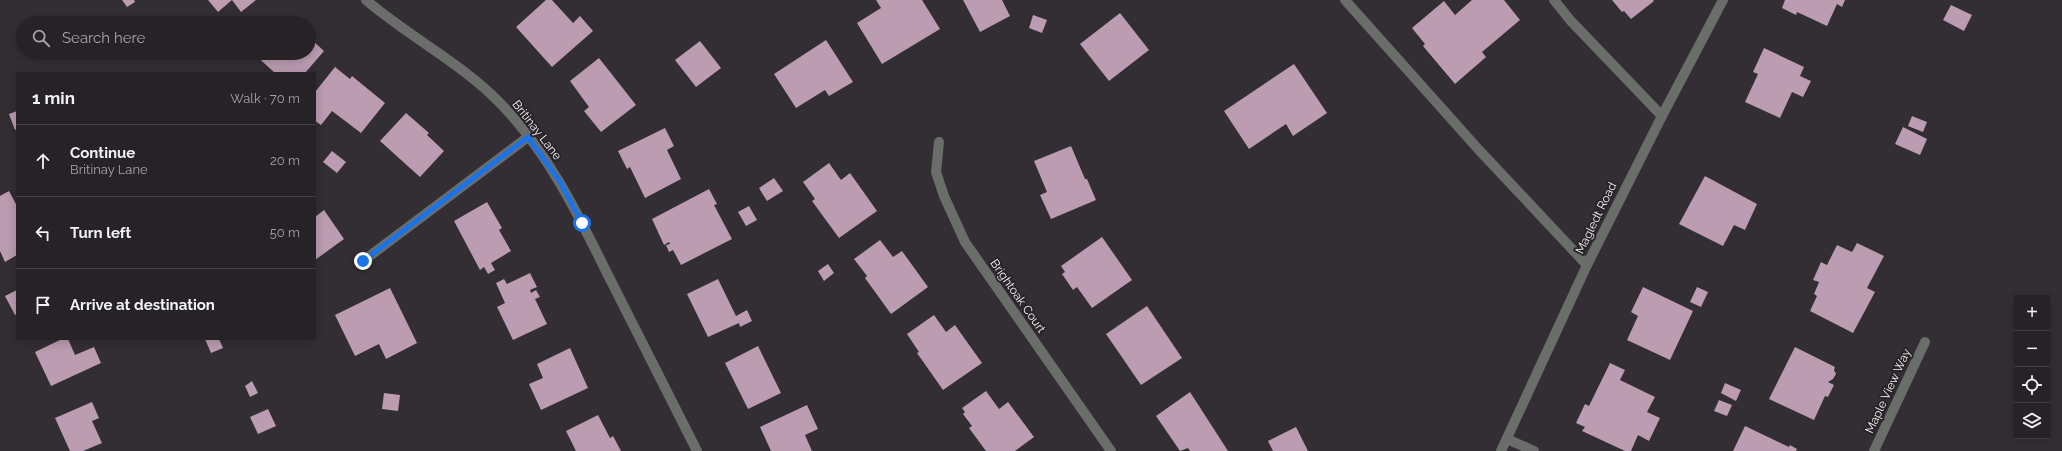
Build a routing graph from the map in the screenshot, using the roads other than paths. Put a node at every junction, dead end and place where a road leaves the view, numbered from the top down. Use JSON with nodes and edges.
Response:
{"nodes":[{"id":1,"x":366,"y":0,"type":"edge"},
{"id":2,"x":1345,"y":0,"type":"edge"},
{"id":3,"x":1554,"y":0,"type":"edge"},
{"id":4,"x":1723,"y":0,"type":"edge"},
{"id":5,"x":1662,"y":116,"type":"junction"},
{"id":6,"x":528,"y":137,"type":"junction"},
{"id":7,"x":939,"y":142,"type":"dead end"},
{"id":8,"x":363,"y":261,"type":"dead end"},
{"id":9,"x":1587,"y":265,"type":"junction"},
{"id":10,"x":1925,"y":342,"type":"dead end"},
{"id":11,"x":1507,"y":439,"type":"junction"},
{"id":12,"x":697,"y":451,"type":"edge"},
{"id":13,"x":1111,"y":451,"type":"edge"},
{"id":14,"x":1501,"y":451,"type":"edge"},
{"id":15,"x":1534,"y":451,"type":"edge"},
{"id":16,"x":1874,"y":451,"type":"edge"}],
"edges":[{"from":1,"to":6,"type":"street","name":"Britinay Lane"},
{"from":2,"to":9,"type":"street"},
{"from":3,"to":5,"type":"street"},
{"from":4,"to":5,"type":"street","name":"Magledt Road"},
{"from":5,"to":9,"type":"street","name":"Magledt Road"},
{"from":6,"to":8,"type":"street"},
{"from":6,"to":12,"type":"street","name":"Britinay Lane"},
{"from":7,"to":13,"type":"street","name":"Brightoak Court"},
{"from":9,"to":11,"type":"street","name":"Magledt Road"},
{"from":10,"to":16,"type":"street","name":"Maple View Way"},
{"from":11,"to":14,"type":"street","name":"Magledt Road"},
{"from":11,"to":15,"type":"street"}]}
